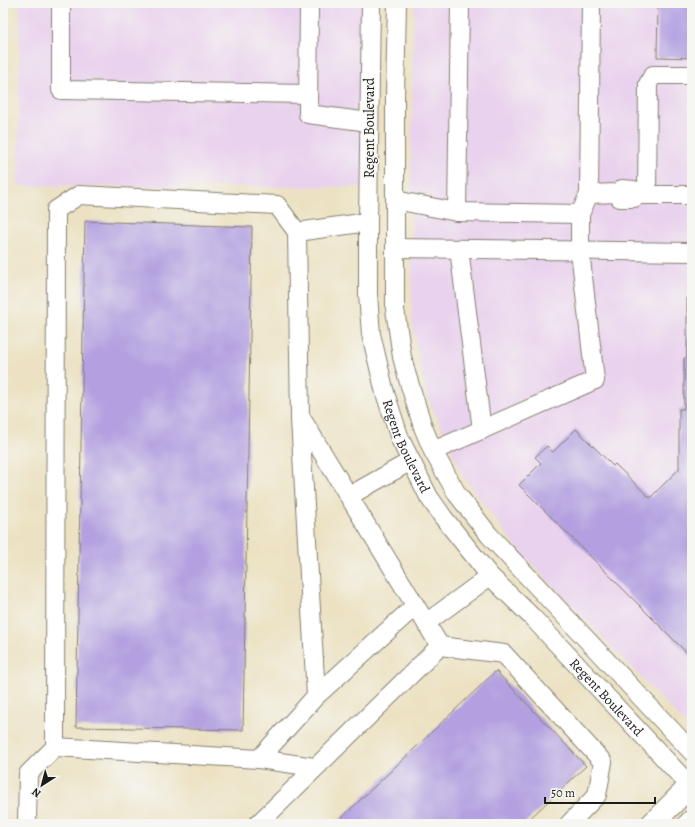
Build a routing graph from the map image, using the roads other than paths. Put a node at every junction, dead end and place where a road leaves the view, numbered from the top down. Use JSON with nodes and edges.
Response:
{"nodes":[{"id":1,"x":61,"y":3,"type":"edge"},
{"id":2,"x":309,"y":3,"type":"edge"},
{"id":3,"x":371,"y":3,"type":"edge"},
{"id":4,"x":397,"y":3,"type":"edge"},
{"id":5,"x":460,"y":3,"type":"edge"},
{"id":6,"x":591,"y":3,"type":"edge"},
{"id":7,"x":692,"y":75,"type":"edge"},
{"id":8,"x":308,"y":94,"type":"junction"},
{"id":9,"x":369,"y":122,"type":"junction"},
{"id":10,"x":589,"y":194,"type":"junction"},
{"id":11,"x":642,"y":195,"type":"junction"},
{"id":12,"x":692,"y":195,"type":"edge"},
{"id":13,"x":394,"y":200,"type":"junction"},
{"id":14,"x":457,"y":212,"type":"junction"},
{"id":15,"x":580,"y":214,"type":"junction"},
{"id":16,"x":368,"y":222,"type":"junction"},
{"id":17,"x":297,"y":232,"type":"junction"},
{"id":18,"x":395,"y":248,"type":"junction"},
{"id":19,"x":459,"y":249,"type":"junction"},
{"id":20,"x":580,"y":251,"type":"junction"},
{"id":21,"x":692,"y":252,"type":"edge"},
{"id":22,"x":300,"y":416,"type":"junction"},
{"id":23,"x":482,"y":430,"type":"junction"},
{"id":24,"x":433,"y":451,"type":"junction"},
{"id":25,"x":411,"y":461,"type":"junction"},
{"id":26,"x":349,"y":496,"type":"junction"},
{"id":27,"x":490,"y":576,"type":"junction"},
{"id":28,"x":416,"y":606,"type":"junction"},
{"id":29,"x":426,"y":623,"type":"junction"},
{"id":30,"x":440,"y":646,"type":"junction"},
{"id":31,"x":316,"y":696,"type":"junction"},
{"id":32,"x":55,"y":747,"type":"junction"},
{"id":33,"x":692,"y":752,"type":"edge"},
{"id":34,"x":259,"y":760,"type":"junction"},
{"id":35,"x":314,"y":767,"type":"junction"},
{"id":36,"x":691,"y":786,"type":"edge"},
{"id":37,"x":692,"y":821,"type":"edge"},
{"id":38,"x":26,"y":824,"type":"edge"},
{"id":39,"x":258,"y":824,"type":"edge"},
{"id":40,"x":569,"y":824,"type":"edge"},
{"id":41,"x":652,"y":824,"type":"edge"},
{"id":42,"x":689,"y":824,"type":"edge"}],
"edges":[{"from":1,"to":8,"type":"street"},
{"from":2,"to":8,"type":"street"},
{"from":3,"to":9,"type":"street","name":"Regent Boulevard"},
{"from":4,"to":13,"type":"street","name":"Regent Boulevard"},
{"from":5,"to":14,"type":"street"},
{"from":6,"to":10,"type":"street"},
{"from":7,"to":11,"type":"street"},
{"from":8,"to":9,"type":"street"},
{"from":9,"to":16,"type":"street","name":"Regent Boulevard"},
{"from":10,"to":11,"type":"street"},
{"from":10,"to":15,"type":"street"},
{"from":11,"to":12,"type":"street"},
{"from":13,"to":14,"type":"street"},
{"from":13,"to":18,"type":"street","name":"Regent Boulevard"},
{"from":14,"to":15,"type":"street"},
{"from":15,"to":20,"type":"street"},
{"from":16,"to":17,"type":"street"},
{"from":16,"to":25,"type":"street","name":"Regent Boulevard"},
{"from":17,"to":22,"type":"street"},
{"from":17,"to":32,"type":"street"},
{"from":18,"to":19,"type":"street"},
{"from":18,"to":24,"type":"street","name":"Regent Boulevard"},
{"from":19,"to":20,"type":"street"},
{"from":19,"to":23,"type":"street"},
{"from":20,"to":21,"type":"street"},
{"from":20,"to":23,"type":"street"},
{"from":22,"to":26,"type":"street"},
{"from":22,"to":31,"type":"street"},
{"from":23,"to":24,"type":"street"},
{"from":24,"to":33,"type":"street","name":"Regent Boulevard"},
{"from":25,"to":26,"type":"street"},
{"from":25,"to":27,"type":"street","name":"Regent Boulevard"},
{"from":26,"to":28,"type":"street"},
{"from":27,"to":29,"type":"street"},
{"from":27,"to":36,"type":"street","name":"Regent Boulevard"},
{"from":28,"to":29,"type":"street"},
{"from":28,"to":31,"type":"street"},
{"from":29,"to":30,"type":"street"},
{"from":30,"to":35,"type":"street"},
{"from":30,"to":40,"type":"street"},
{"from":31,"to":34,"type":"street"},
{"from":32,"to":34,"type":"street"},
{"from":32,"to":38,"type":"street"},
{"from":34,"to":35,"type":"street"},
{"from":35,"to":39,"type":"street"},
{"from":36,"to":41,"type":"main road"},
{"from":37,"to":42,"type":"main road"}]}
